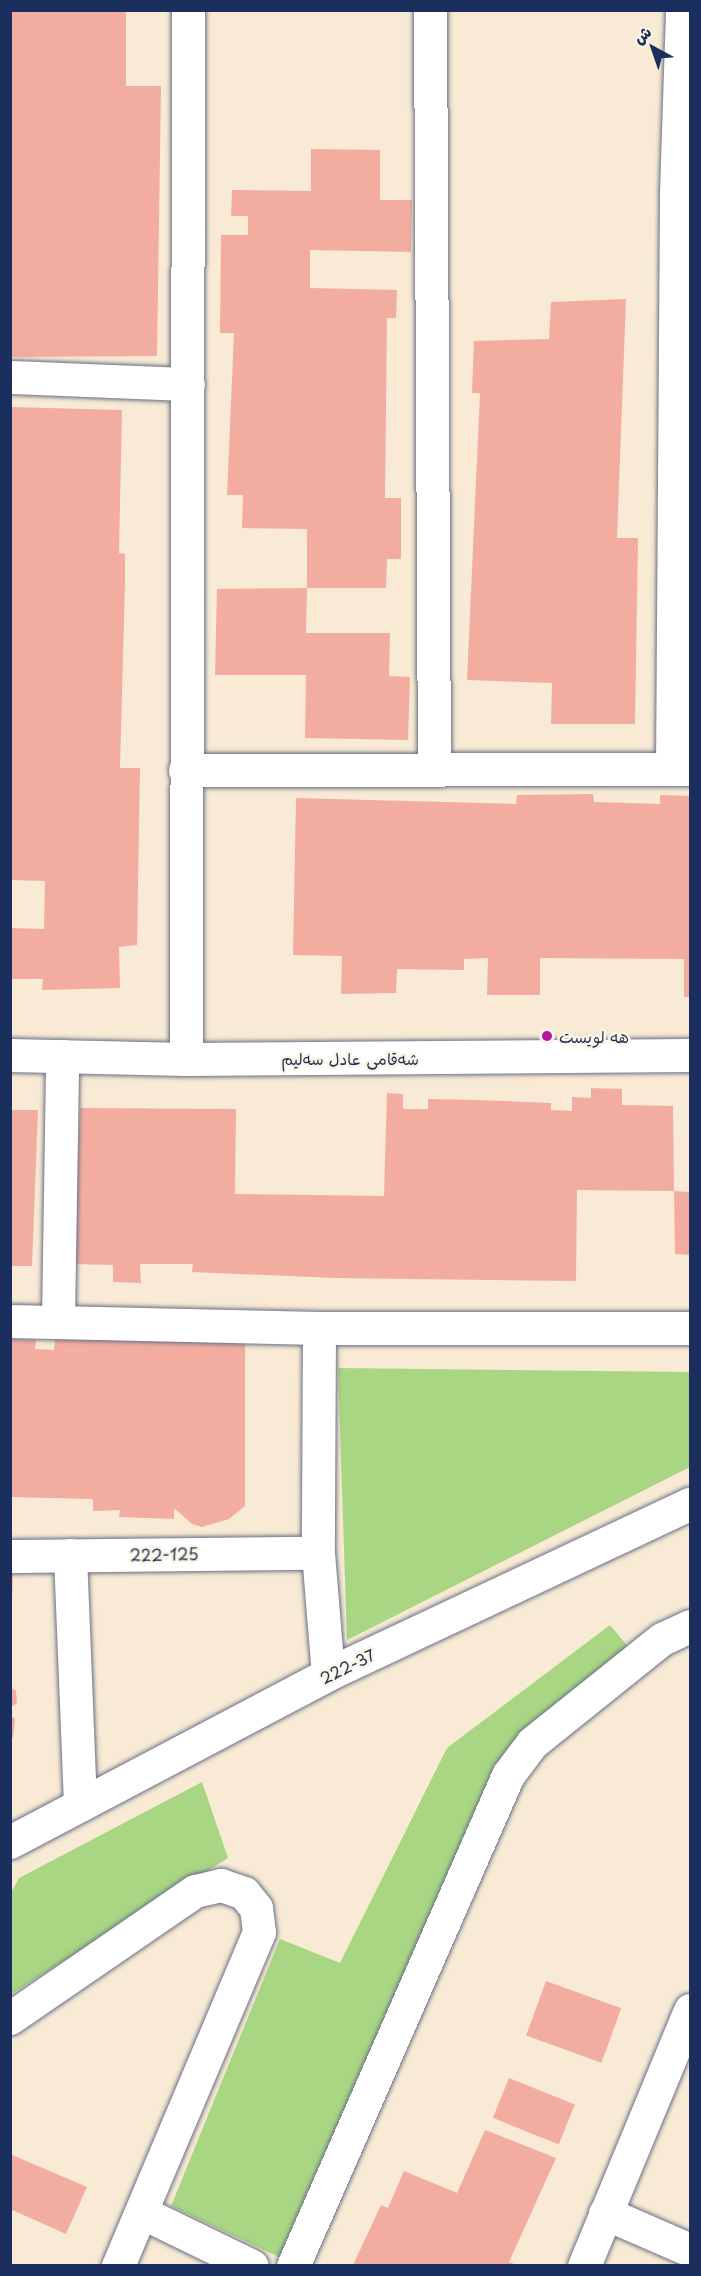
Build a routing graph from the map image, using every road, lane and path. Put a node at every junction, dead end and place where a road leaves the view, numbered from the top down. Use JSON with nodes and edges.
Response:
{"nodes":[{"id":1,"x":189,"y":10,"type":"edge"},
{"id":2,"x":430,"y":10,"type":"edge"},
{"id":3,"x":682,"y":10,"type":"edge"},
{"id":4,"x":683,"y":189,"type":"edge"},
{"id":5,"x":10,"y":377,"type":"edge"},
{"id":6,"x":188,"y":384,"type":"junction"},
{"id":7,"x":683,"y":440,"type":"edge"},
{"id":8,"x":681,"y":769,"type":"edge"},
{"id":9,"x":185,"y":770,"type":"junction"},
{"id":10,"x":434,"y":770,"type":"junction"},
{"id":11,"x":10,"y":1055,"type":"edge"},
{"id":12,"x":690,"y":1055,"type":"edge"},
{"id":13,"x":62,"y":1056,"type":"junction"},
{"id":14,"x":186,"y":1059,"type":"junction"},
{"id":15,"x":10,"y":1321,"type":"edge"},
{"id":16,"x":58,"y":1322,"type":"junction"},
{"id":17,"x":319,"y":1328,"type":"junction"},
{"id":18,"x":690,"y":1329,"type":"edge"},
{"id":19,"x":690,"y":1504,"type":"edge"},
{"id":20,"x":318,"y":1553,"type":"junction"},
{"id":21,"x":70,"y":1555,"type":"junction"},
{"id":22,"x":10,"y":1556,"type":"edge"},
{"id":23,"x":690,"y":1626,"type":"edge"},
{"id":24,"x":328,"y":1674,"type":"junction"},
{"id":25,"x":80,"y":1804,"type":"junction"},
{"id":26,"x":10,"y":1842,"type":"edge"},
{"id":27,"x":690,"y":2012,"type":"edge"},
{"id":28,"x":10,"y":2018,"type":"edge"},
{"id":29,"x":141,"y":2212,"type":"junction"},
{"id":30,"x":605,"y":2213,"type":"junction"},
{"id":31,"x":690,"y":2250,"type":"edge"},
{"id":32,"x":118,"y":2265,"type":"edge"},
{"id":33,"x":252,"y":2265,"type":"edge"},
{"id":34,"x":293,"y":2265,"type":"edge"},
{"id":35,"x":584,"y":2265,"type":"edge"}],
"edges":[{"from":1,"to":6,"type":"street"},
{"from":2,"to":10,"type":"street"},
{"from":3,"to":4,"type":"street"},
{"from":4,"to":7,"type":"street"},
{"from":5,"to":6,"type":"street"},
{"from":6,"to":9,"type":"street"},
{"from":7,"to":8,"type":"street"},
{"from":8,"to":10,"type":"street"},
{"from":9,"to":10,"type":"street"},
{"from":9,"to":14,"type":"street"},
{"from":11,"to":13,"type":"street","name":"شەقامی عادل سەلیم"},
{"from":12,"to":14,"type":"street","name":"شەقامی عادل سەلیم"},
{"from":13,"to":14,"type":"street","name":"شەقامی عادل سەلیم"},
{"from":13,"to":16,"type":"street"},
{"from":15,"to":16,"type":"street"},
{"from":16,"to":17,"type":"street"},
{"from":17,"to":18,"type":"street"},
{"from":17,"to":20,"type":"street"},
{"from":19,"to":24,"type":"street","name":"222-37"},
{"from":20,"to":21,"type":"street","name":"222-125"},
{"from":20,"to":24,"type":"street"},
{"from":21,"to":22,"type":"street","name":"222-125"},
{"from":21,"to":25,"type":"street"},
{"from":23,"to":34,"type":"street"},
{"from":24,"to":25,"type":"street","name":"222-37"},
{"from":25,"to":26,"type":"street","name":"222-37"},
{"from":27,"to":30,"type":"street"},
{"from":28,"to":29,"type":"street"},
{"from":29,"to":32,"type":"street"},
{"from":29,"to":33,"type":"street"},
{"from":30,"to":31,"type":"street"},
{"from":30,"to":35,"type":"street"}]}
